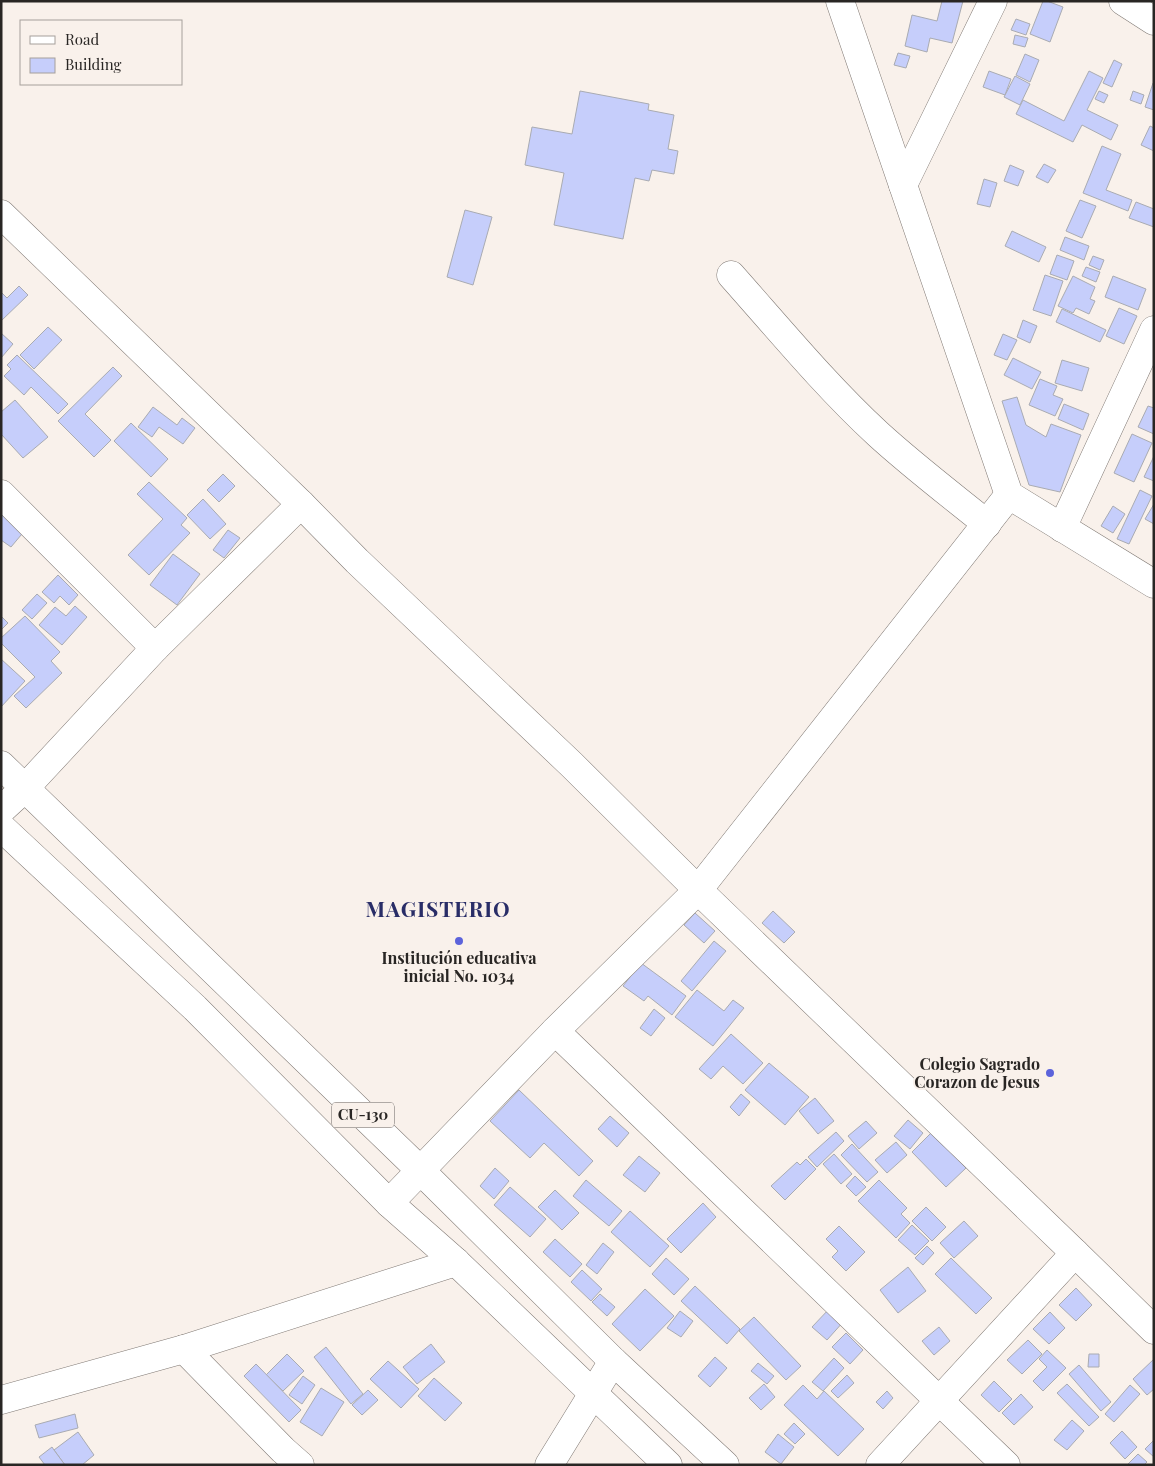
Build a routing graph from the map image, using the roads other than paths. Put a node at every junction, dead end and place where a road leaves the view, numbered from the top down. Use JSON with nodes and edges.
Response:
{"nodes":[{"id":1,"x":840,"y":1,"type":"edge"},
{"id":2,"x":993,"y":1,"type":"edge"},
{"id":3,"x":1122,"y":1,"type":"edge"},
{"id":4,"x":1154,"y":21,"type":"edge"},
{"id":5,"x":903,"y":185,"type":"junction"},
{"id":6,"x":1,"y":214,"type":"edge"},
{"id":7,"x":732,"y":275,"type":"dead end"},
{"id":8,"x":1154,"y":330,"type":"edge"},
{"id":9,"x":1,"y":494,"type":"edge"},
{"id":10,"x":1009,"y":495,"type":"junction"},
{"id":11,"x":301,"y":504,"type":"junction"},
{"id":12,"x":987,"y":524,"type":"junction"},
{"id":13,"x":1062,"y":528,"type":"junction"},
{"id":14,"x":1154,"y":584,"type":"edge"},
{"id":15,"x":155,"y":648,"type":"junction"},
{"id":16,"x":1,"y":765,"type":"edge"},
{"id":17,"x":25,"y":788,"type":"junction"},
{"id":18,"x":1,"y":810,"type":"edge"},
{"id":19,"x":1,"y":827,"type":"edge"},
{"id":20,"x":698,"y":890,"type":"junction"},
{"id":21,"x":555,"y":1031,"type":"junction"},
{"id":22,"x":421,"y":1170,"type":"junction"},
{"id":23,"x":389,"y":1203,"type":"junction"},
{"id":24,"x":1075,"y":1252,"type":"junction"},
{"id":25,"x":456,"y":1262,"type":"junction"},
{"id":26,"x":1154,"y":1330,"type":"edge"},
{"id":27,"x":184,"y":1349,"type":"junction"},
{"id":28,"x":614,"y":1361,"type":"junction"},
{"id":29,"x":593,"y":1393,"type":"junction"},
{"id":30,"x":1,"y":1400,"type":"edge"},
{"id":31,"x":940,"y":1400,"type":"junction"},
{"id":32,"x":286,"y":1460,"type":"edge"},
{"id":33,"x":549,"y":1465,"type":"edge"},
{"id":34,"x":668,"y":1465,"type":"edge"},
{"id":35,"x":724,"y":1465,"type":"edge"},
{"id":36,"x":880,"y":1465,"type":"edge"},
{"id":37,"x":1006,"y":1465,"type":"edge"}],
"edges":[{"from":1,"to":5,"type":"street"},
{"from":2,"to":5,"type":"street"},
{"from":3,"to":4,"type":"street"},
{"from":5,"to":10,"type":"street"},
{"from":6,"to":11,"type":"street"},
{"from":7,"to":12,"type":"street"},
{"from":8,"to":13,"type":"street"},
{"from":9,"to":15,"type":"street"},
{"from":10,"to":12,"type":"street"},
{"from":10,"to":13,"type":"street"},
{"from":11,"to":15,"type":"street"},
{"from":11,"to":20,"type":"street"},
{"from":12,"to":20,"type":"street"},
{"from":13,"to":14,"type":"street"},
{"from":15,"to":17,"type":"street"},
{"from":16,"to":17,"type":"street","number":"CU-130"},
{"from":17,"to":18,"type":"street"},
{"from":17,"to":22,"type":"street","number":"CU-130"},
{"from":19,"to":23,"type":"street","number":"CU-130"},
{"from":20,"to":21,"type":"street"},
{"from":20,"to":24,"type":"street"},
{"from":21,"to":22,"type":"street"},
{"from":21,"to":31,"type":"street"},
{"from":22,"to":23,"type":"street"},
{"from":22,"to":28,"type":"street","number":"CU-130"},
{"from":23,"to":25,"type":"street","number":"CU-130"},
{"from":24,"to":26,"type":"street"},
{"from":24,"to":31,"type":"street"},
{"from":25,"to":27,"type":"street"},
{"from":25,"to":29,"type":"street","number":"CU-130"},
{"from":27,"to":30,"type":"street"},
{"from":27,"to":32,"type":"street"},
{"from":28,"to":29,"type":"street"},
{"from":28,"to":35,"type":"street","number":"CU-130"},
{"from":29,"to":33,"type":"street"},
{"from":29,"to":34,"type":"street","number":"CU-130"},
{"from":31,"to":36,"type":"street"},
{"from":31,"to":37,"type":"street"}]}
